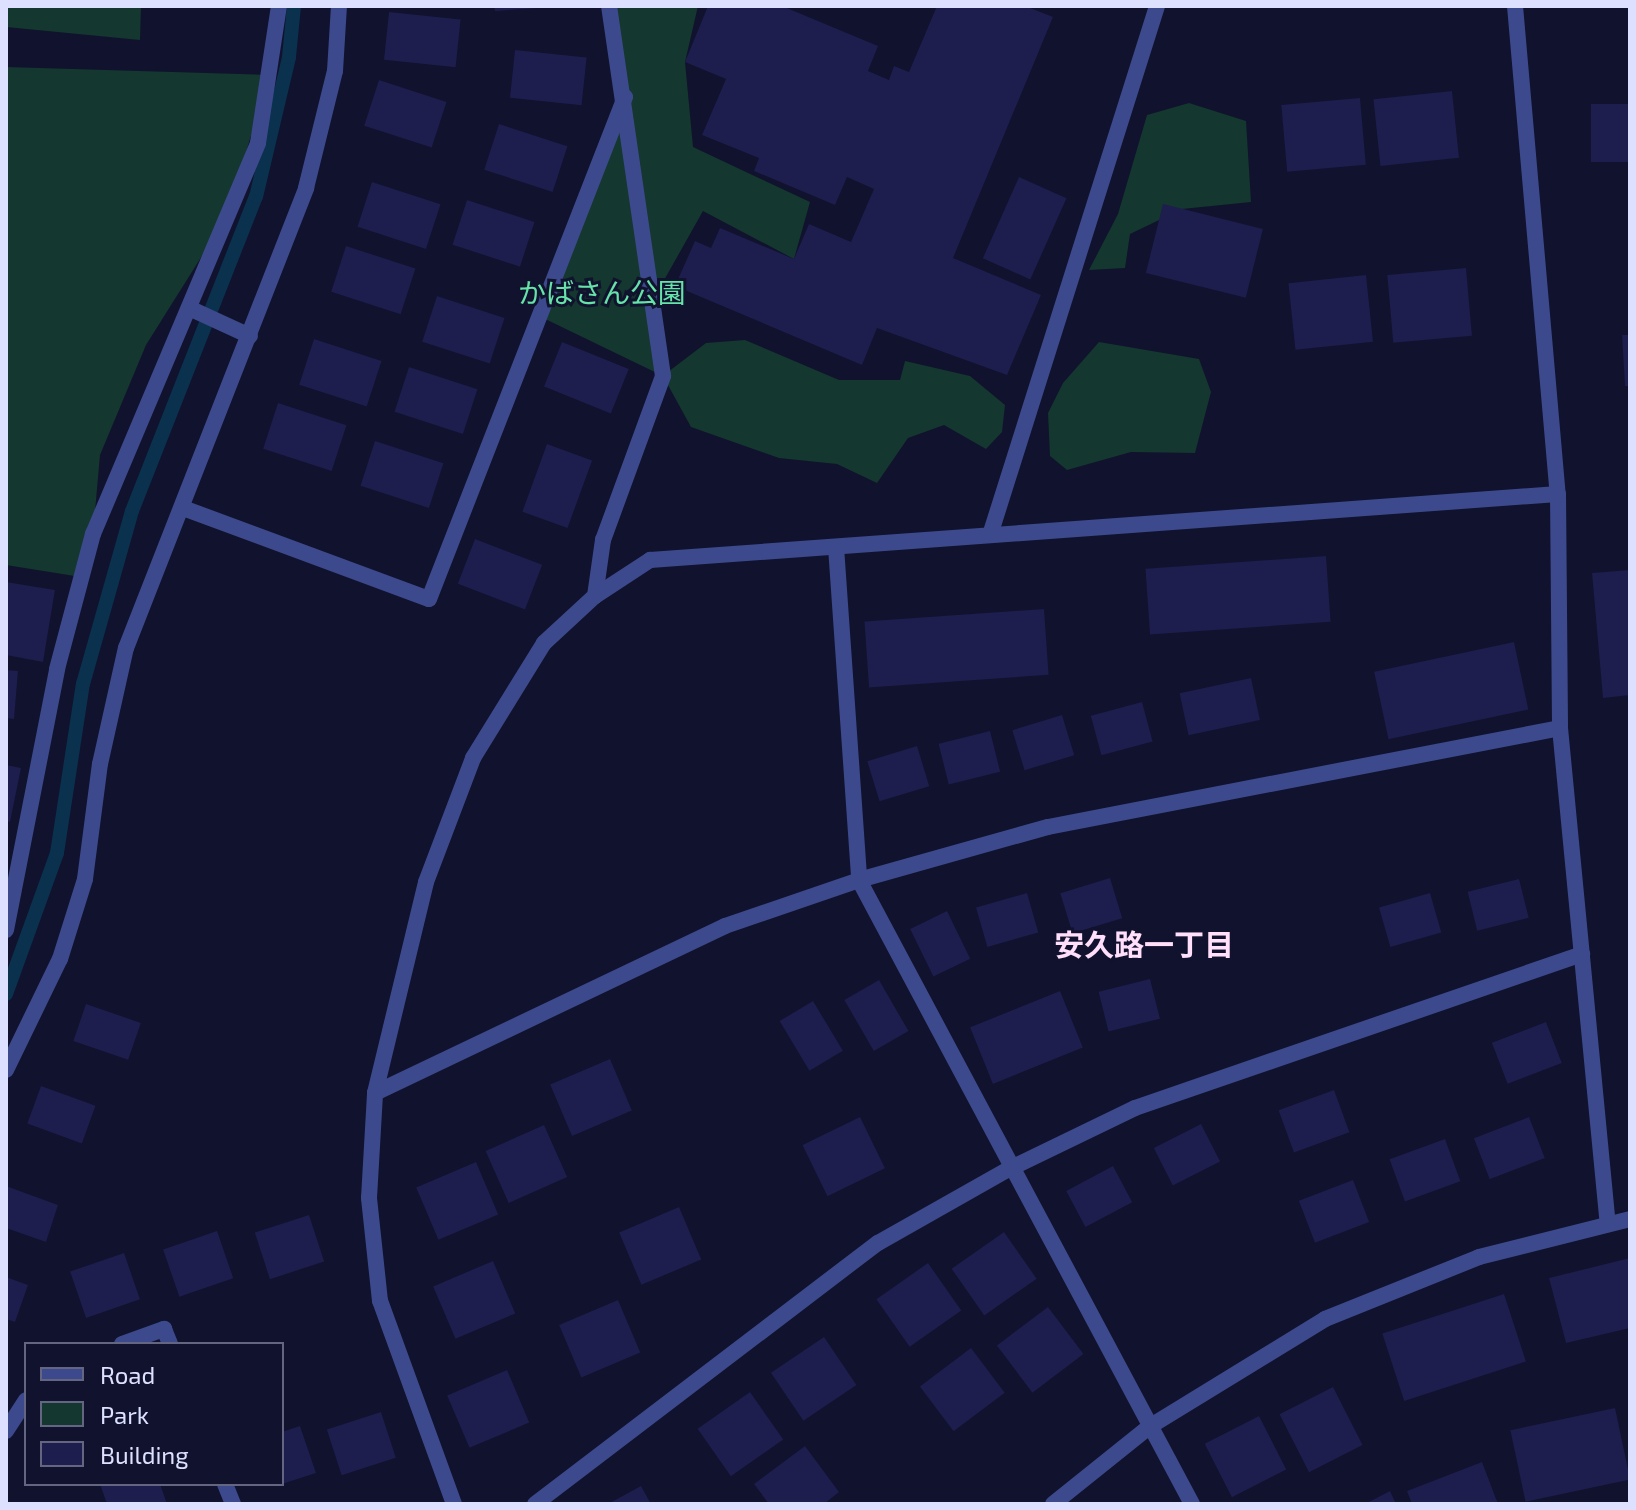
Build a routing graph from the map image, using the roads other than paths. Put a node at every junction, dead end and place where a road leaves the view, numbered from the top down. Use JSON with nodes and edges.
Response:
{"nodes":[{"id":1,"x":279,"y":6,"type":"edge"},
{"id":2,"x":339,"y":6,"type":"edge"},
{"id":3,"x":609,"y":6,"type":"edge"},
{"id":4,"x":1157,"y":6,"type":"edge"},
{"id":5,"x":1515,"y":6,"type":"edge"},
{"id":6,"x":625,"y":97,"type":"junction"},
{"id":7,"x":189,"y":308,"type":"junction"},
{"id":8,"x":250,"y":336,"type":"junction"},
{"id":9,"x":1558,"y":494,"type":"junction"},
{"id":10,"x":183,"y":508,"type":"junction"},
{"id":11,"x":991,"y":532,"type":"junction"},
{"id":12,"x":836,"y":547,"type":"junction"},
{"id":13,"x":595,"y":596,"type":"junction"},
{"id":14,"x":1560,"y":728,"type":"junction"},
{"id":15,"x":13,"y":862,"type":"edge"},
{"id":16,"x":859,"y":880,"type":"junction"},
{"id":17,"x":6,"y":930,"type":"edge"},
{"id":18,"x":1582,"y":954,"type":"junction"},
{"id":19,"x":6,"y":1070,"type":"edge"},
{"id":20,"x":375,"y":1093,"type":"junction"},
{"id":21,"x":1009,"y":1169,"type":"junction"},
{"id":22,"x":1630,"y":1219,"type":"edge"},
{"id":23,"x":1608,"y":1223,"type":"junction"},
{"id":24,"x":128,"y":1342,"type":"edge"},
{"id":25,"x":169,"y":1342,"type":"edge"},
{"id":26,"x":24,"y":1403,"type":"edge"},
{"id":27,"x":1149,"y":1427,"type":"junction"},
{"id":28,"x":6,"y":1431,"type":"edge"},
{"id":29,"x":454,"y":1504,"type":"edge"},
{"id":30,"x":535,"y":1504,"type":"edge"},
{"id":31,"x":1053,"y":1504,"type":"edge"},
{"id":32,"x":1192,"y":1504,"type":"edge"}],
"edges":[{"from":1,"to":7,"type":"street"},
{"from":2,"to":8,"type":"street"},
{"from":3,"to":6,"type":"street"},
{"from":4,"to":11,"type":"street"},
{"from":5,"to":9,"type":"street"},
{"from":6,"to":10,"type":"street"},
{"from":6,"to":13,"type":"street"},
{"from":7,"to":8,"type":"street"},
{"from":7,"to":15,"type":"street"},
{"from":8,"to":10,"type":"street"},
{"from":9,"to":11,"type":"street"},
{"from":9,"to":14,"type":"street"},
{"from":10,"to":19,"type":"street"},
{"from":11,"to":12,"type":"street"},
{"from":12,"to":13,"type":"street"},
{"from":12,"to":16,"type":"street"},
{"from":13,"to":20,"type":"street"},
{"from":14,"to":16,"type":"street"},
{"from":14,"to":18,"type":"street"},
{"from":15,"to":17,"type":"street"},
{"from":16,"to":20,"type":"street"},
{"from":16,"to":21,"type":"street"},
{"from":18,"to":21,"type":"street"},
{"from":18,"to":23,"type":"street"},
{"from":20,"to":29,"type":"street"},
{"from":21,"to":27,"type":"street"},
{"from":21,"to":30,"type":"street"},
{"from":22,"to":23,"type":"street"},
{"from":23,"to":27,"type":"street"},
{"from":24,"to":25,"type":"street"},
{"from":26,"to":28,"type":"street"},
{"from":27,"to":31,"type":"street"},
{"from":27,"to":32,"type":"street"}]}
